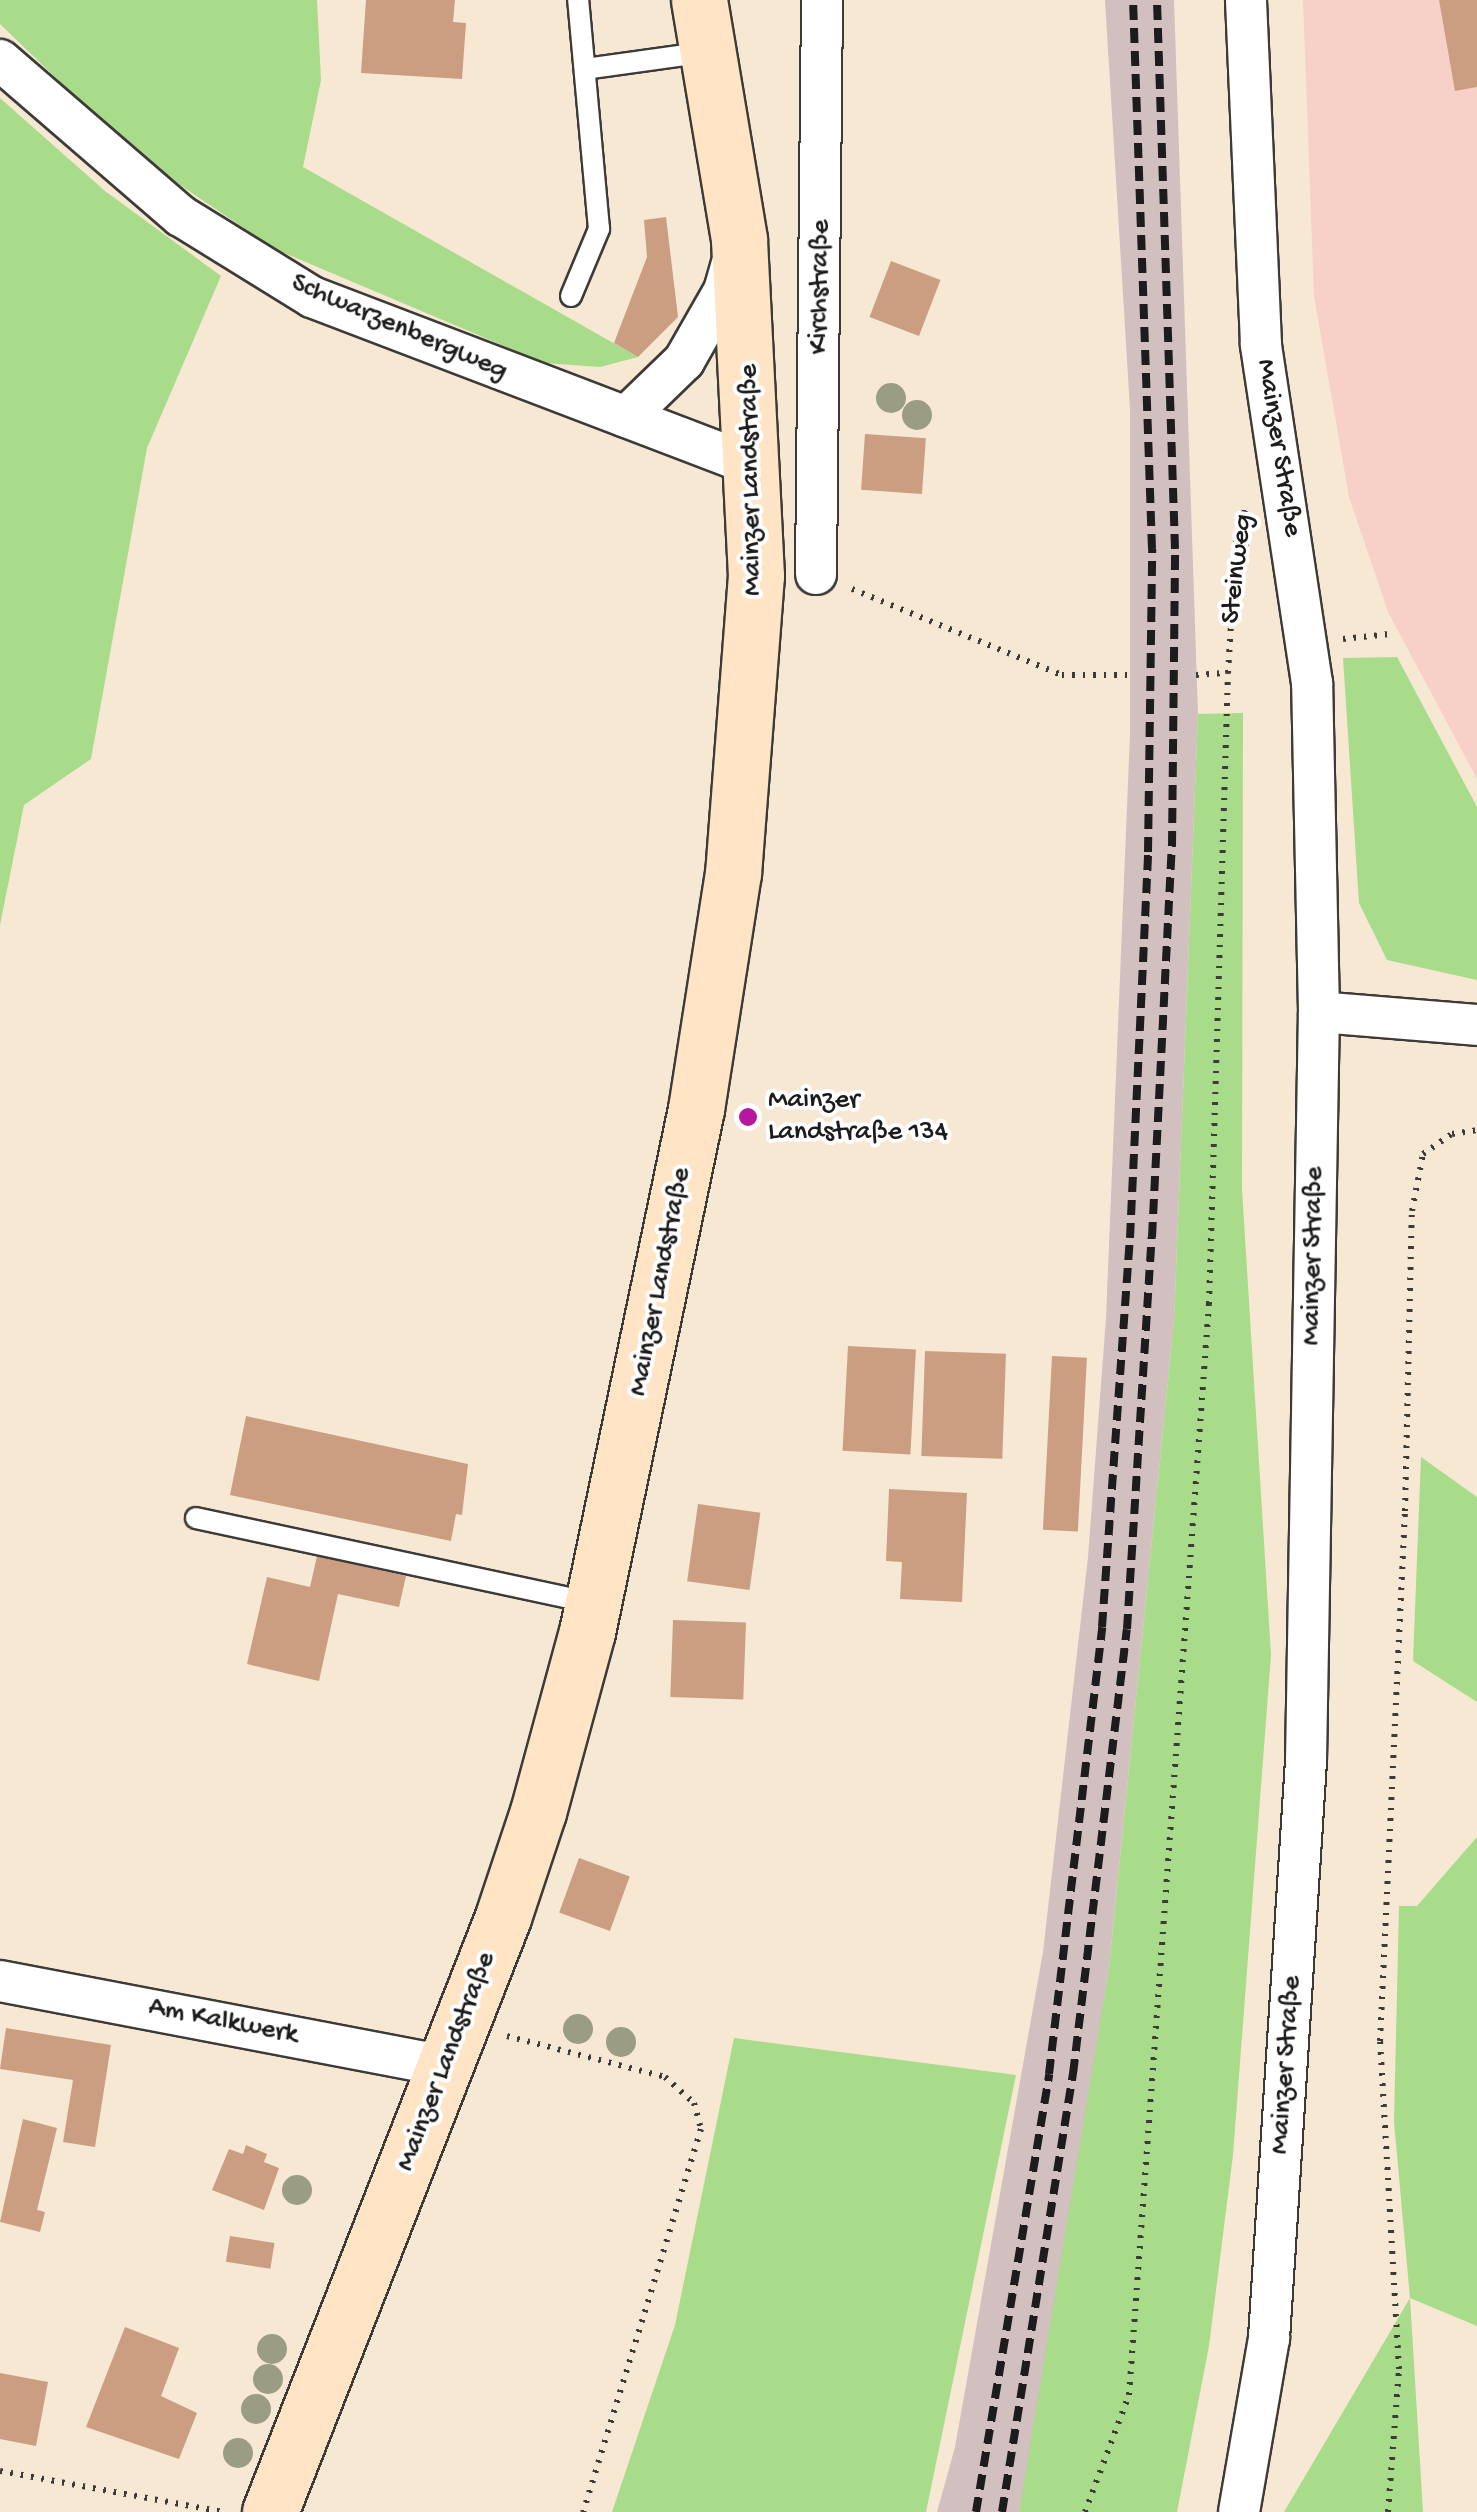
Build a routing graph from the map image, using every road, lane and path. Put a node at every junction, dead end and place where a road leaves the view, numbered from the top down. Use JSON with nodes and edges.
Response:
{"nodes":[{"id":1,"x":578,"y":0,"type":"edge"},
{"id":2,"x":822,"y":0,"type":"edge"},
{"id":3,"x":1246,"y":0,"type":"edge"},
{"id":4,"x":704,"y":26,"type":"edge"},
{"id":5,"x":0,"y":60,"type":"edge"},
{"id":6,"x":585,"y":69,"type":"junction"},
{"id":7,"x":739,"y":239,"type":"junction"},
{"id":8,"x":571,"y":296,"type":"dead end"},
{"id":9,"x":626,"y":417,"type":"junction"},
{"id":10,"x":755,"y":466,"type":"junction"},
{"id":11,"x":1248,"y":488,"type":"dead end"},
{"id":12,"x":816,"y":574,"type":"joint"},
{"id":13,"x":1390,"y":634,"type":"dead end"},
{"id":14,"x":1341,"y":640,"type":"dead end"},
{"id":15,"x":1228,"y":673,"type":"junction"},
{"id":16,"x":1129,"y":675,"type":"dead end"},
{"id":17,"x":1196,"y":675,"type":"dead end"},
{"id":18,"x":1319,"y":1012,"type":"junction"},
{"id":19,"x":1477,"y":1025,"type":"edge"},
{"id":20,"x":1477,"y":1130,"type":"edge"},
{"id":21,"x":196,"y":1518,"type":"dead end"},
{"id":22,"x":594,"y":1603,"type":"junction"},
{"id":23,"x":0,"y":1980,"type":"edge"},
{"id":24,"x":454,"y":2044,"type":"junction"},
{"id":25,"x":0,"y":2471,"type":"edge"},
{"id":26,"x":224,"y":2512,"type":"edge"},
{"id":27,"x":270,"y":2512,"type":"edge"},
{"id":28,"x":584,"y":2512,"type":"edge"},
{"id":29,"x":1084,"y":2512,"type":"edge"},
{"id":30,"x":1239,"y":2512,"type":"edge"},
{"id":31,"x":1388,"y":2512,"type":"edge"}],
"edges":[{"from":1,"to":6,"type":"lane"},
{"from":2,"to":12,"type":"street","name":"Kirchstraße"},
{"from":3,"to":18,"type":"street","name":"Mainzer Straße"},
{"from":4,"to":6,"type":"lane"},
{"from":4,"to":7,"type":"main road","name":"Mainzer Landstraße"},
{"from":5,"to":9,"type":"street","name":"Schwarzenbergweg"},
{"from":6,"to":8,"type":"lane"},
{"from":7,"to":9,"type":"street"},
{"from":7,"to":10,"type":"main road","name":"Mainzer Landstraße"},
{"from":9,"to":10,"type":"street","name":"Schwarzenbergweg"},
{"from":10,"to":22,"type":"main road","name":"Mainzer Landstraße"},
{"from":11,"to":15,"type":"path","name":"Steinweg"},
{"from":12,"to":16,"type":"path"},
{"from":13,"to":14,"type":"path"},
{"from":15,"to":17,"type":"path"},
{"from":15,"to":29,"type":"path","name":"Steinweg"},
{"from":18,"to":19,"type":"street"},
{"from":18,"to":30,"type":"street","name":"Mainzer Straße"},
{"from":20,"to":31,"type":"path"},
{"from":21,"to":22,"type":"lane"},
{"from":22,"to":24,"type":"main road","name":"Mainzer Landstraße"},
{"from":23,"to":24,"type":"street","name":"Am Kalkwerk"},
{"from":24,"to":27,"type":"main road","name":"Mainzer Landstraße"},
{"from":24,"to":28,"type":"path"},
{"from":25,"to":26,"type":"path"}]}
